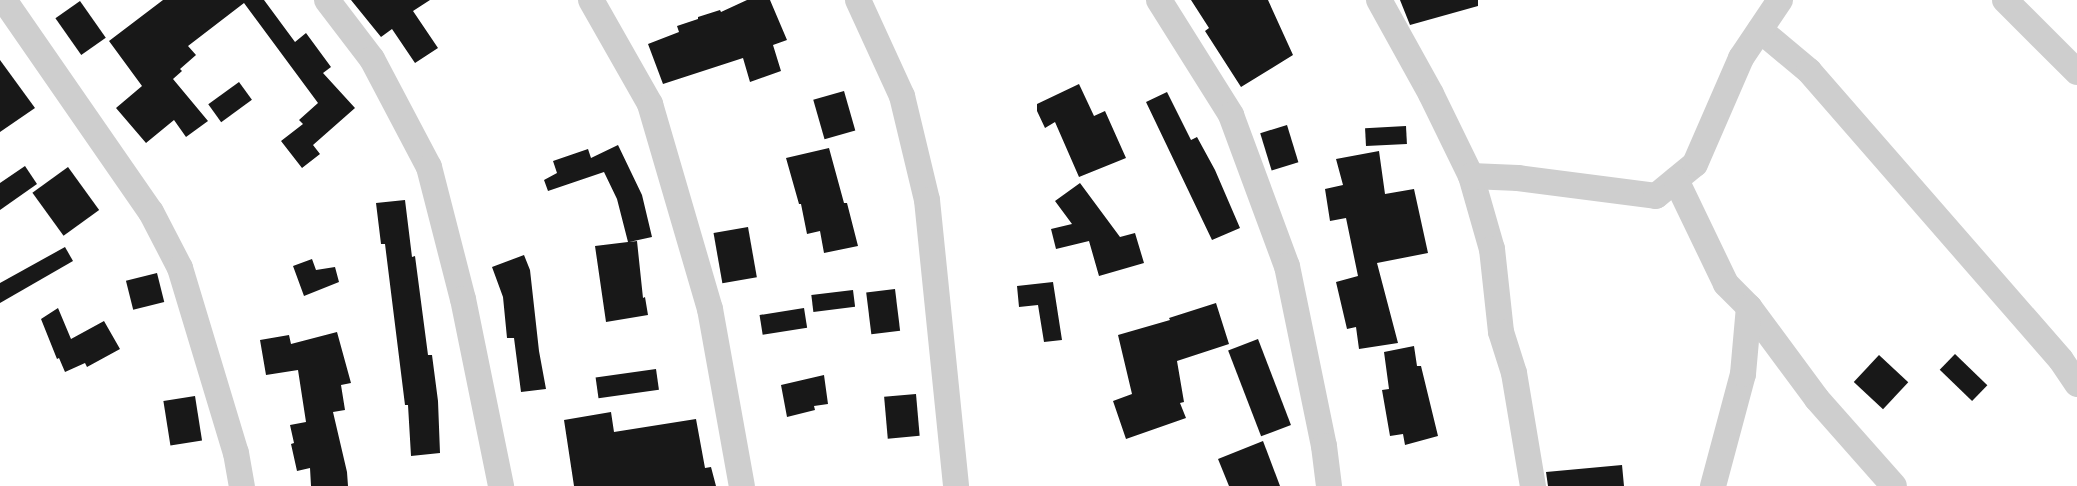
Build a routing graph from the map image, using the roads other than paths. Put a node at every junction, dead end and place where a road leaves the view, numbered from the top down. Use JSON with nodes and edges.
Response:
{"nodes":[{"id":1,"x":327,"y":0,"type":"edge"},
{"id":2,"x":591,"y":0,"type":"edge"},
{"id":3,"x":858,"y":0,"type":"edge"},
{"id":4,"x":1159,"y":0,"type":"edge"},
{"id":5,"x":1379,"y":0,"type":"edge"},
{"id":6,"x":1780,"y":0,"type":"edge"},
{"id":7,"x":2004,"y":0,"type":"edge"},
{"id":8,"x":7,"y":17,"type":"edge"},
{"id":9,"x":1760,"y":30,"type":"junction"},
{"id":10,"x":2077,"y":72,"type":"edge"},
{"id":11,"x":1471,"y":176,"type":"junction"},
{"id":12,"x":1676,"y":180,"type":"junction"},
{"id":13,"x":1749,"y":307,"type":"junction"},
{"id":14,"x":2077,"y":384,"type":"edge"},
{"id":15,"x":242,"y":486,"type":"edge"},
{"id":16,"x":501,"y":486,"type":"edge"},
{"id":17,"x":742,"y":486,"type":"edge"},
{"id":18,"x":956,"y":486,"type":"edge"},
{"id":19,"x":1329,"y":486,"type":"edge"},
{"id":20,"x":1533,"y":486,"type":"edge"},
{"id":21,"x":1713,"y":486,"type":"edge"},
{"id":22,"x":1894,"y":486,"type":"edge"}],
"edges":[{"from":1,"to":16,"type":"street"},
{"from":2,"to":17,"type":"street"},
{"from":3,"to":18,"type":"street"},
{"from":4,"to":19,"type":"street"},
{"from":5,"to":11,"type":"street"},
{"from":6,"to":9,"type":"street"},
{"from":7,"to":10,"type":"street"},
{"from":8,"to":15,"type":"street"},
{"from":9,"to":12,"type":"street"},
{"from":9,"to":14,"type":"street"},
{"from":11,"to":12,"type":"street"},
{"from":11,"to":20,"type":"street"},
{"from":12,"to":13,"type":"street"},
{"from":13,"to":21,"type":"street"},
{"from":13,"to":22,"type":"street"}]}
